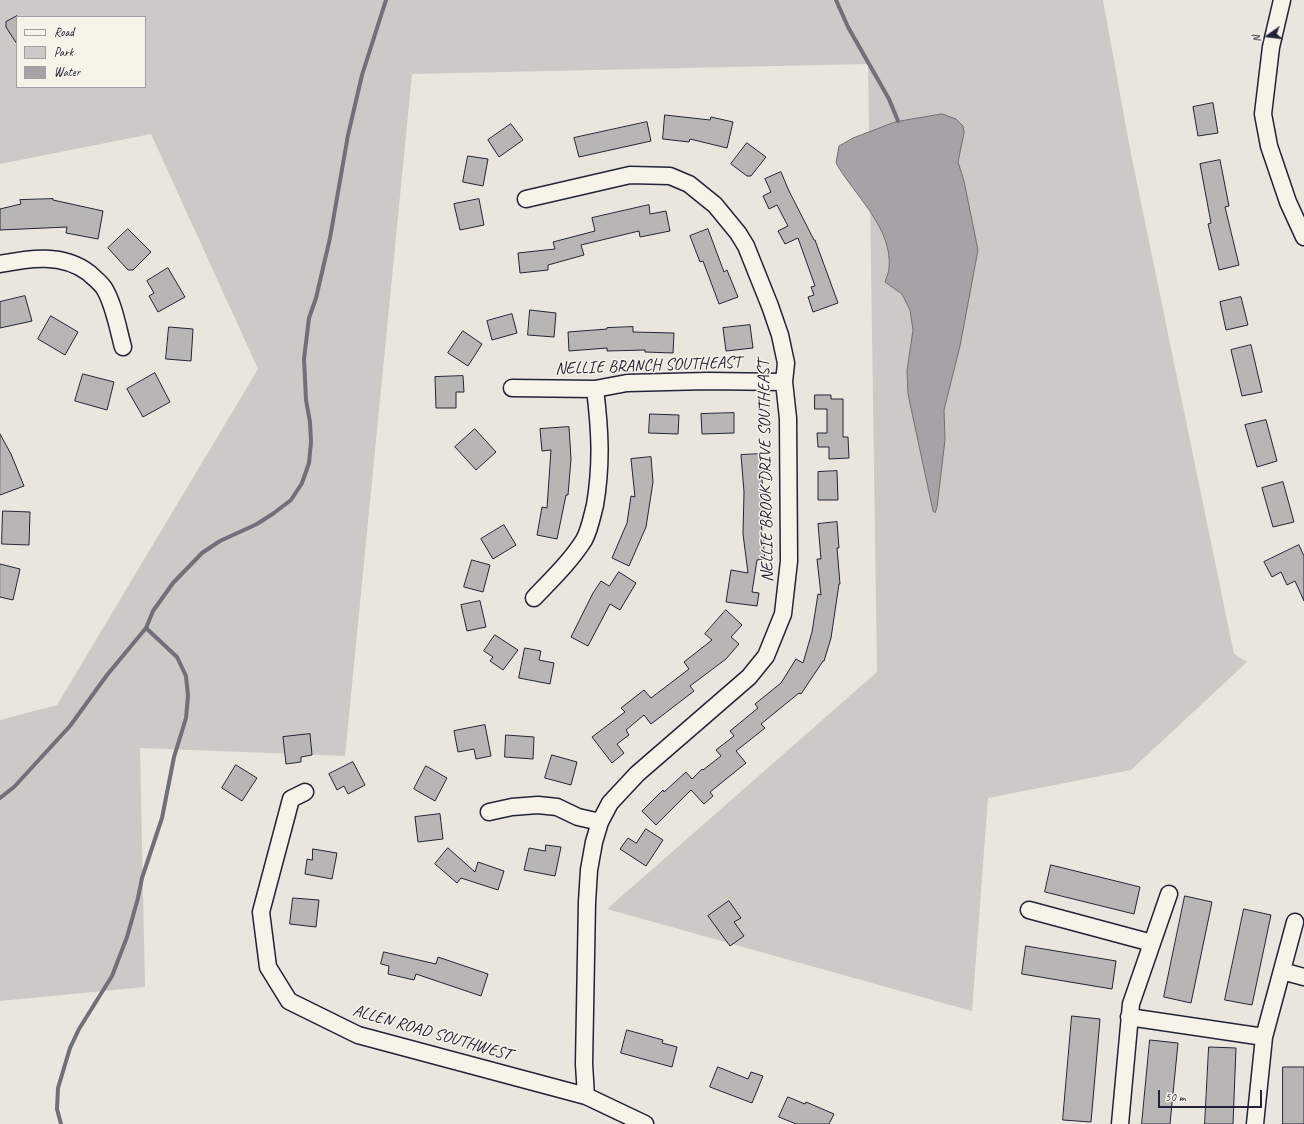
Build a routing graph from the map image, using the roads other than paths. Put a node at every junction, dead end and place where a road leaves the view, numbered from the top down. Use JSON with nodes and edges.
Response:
{"nodes":[{"id":1,"x":1282,"y":0,"type":"edge"},
{"id":2,"x":526,"y":199,"type":"dead end"},
{"id":3,"x":1304,"y":237,"type":"edge"},
{"id":4,"x":0,"y":264,"type":"edge"},
{"id":5,"x":124,"y":347,"type":"dead end"},
{"id":6,"x":784,"y":382,"type":"junction"},
{"id":7,"x":512,"y":388,"type":"dead end"},
{"id":8,"x":595,"y":389,"type":"junction"},
{"id":9,"x":534,"y":598,"type":"dead end"},
{"id":10,"x":305,"y":792,"type":"dead end"},
{"id":11,"x":489,"y":812,"type":"dead end"},
{"id":12,"x":600,"y":822,"type":"junction"},
{"id":13,"x":1169,"y":894,"type":"dead end"},
{"id":14,"x":1029,"y":910,"type":"dead end"},
{"id":15,"x":1295,"y":922,"type":"dead end"},
{"id":16,"x":1152,"y":943,"type":"junction"},
{"id":17,"x":1282,"y":971,"type":"junction"},
{"id":18,"x":1304,"y":977,"type":"edge"},
{"id":19,"x":1130,"y":1018,"type":"junction"},
{"id":20,"x":1264,"y":1037,"type":"junction"},
{"id":21,"x":586,"y":1096,"type":"junction"},
{"id":22,"x":645,"y":1124,"type":"edge"},
{"id":23,"x":1120,"y":1124,"type":"edge"},
{"id":24,"x":1255,"y":1124,"type":"edge"}],
"edges":[{"from":1,"to":3,"type":"street"},
{"from":2,"to":6,"type":"street","name":"NELLIE BROOK DRIVE SOUTHEAST"},
{"from":4,"to":5,"type":"street"},
{"from":6,"to":8,"type":"street","name":"NELLIE BRANCH SOUTHEAST"},
{"from":6,"to":12,"type":"street","name":"NELLIE BROOK DRIVE SOUTHEAST"},
{"from":7,"to":8,"type":"street","name":"NELLIE BRANCH SOUTHEAST"},
{"from":8,"to":9,"type":"street"},
{"from":10,"to":21,"type":"street","name":"ALLEN ROAD SOUTHWEST"},
{"from":11,"to":12,"type":"street"},
{"from":12,"to":21,"type":"street","name":"NELLIE BROOK DRIVE SOUTHEAST"},
{"from":13,"to":16,"type":"street"},
{"from":14,"to":16,"type":"street"},
{"from":15,"to":17,"type":"street"},
{"from":16,"to":19,"type":"street"},
{"from":17,"to":18,"type":"street"},
{"from":17,"to":20,"type":"street"},
{"from":19,"to":20,"type":"street"},
{"from":19,"to":23,"type":"street"},
{"from":20,"to":24,"type":"street"},
{"from":21,"to":22,"type":"street","name":"ALLEN ROAD SOUTHWEST"}]}
